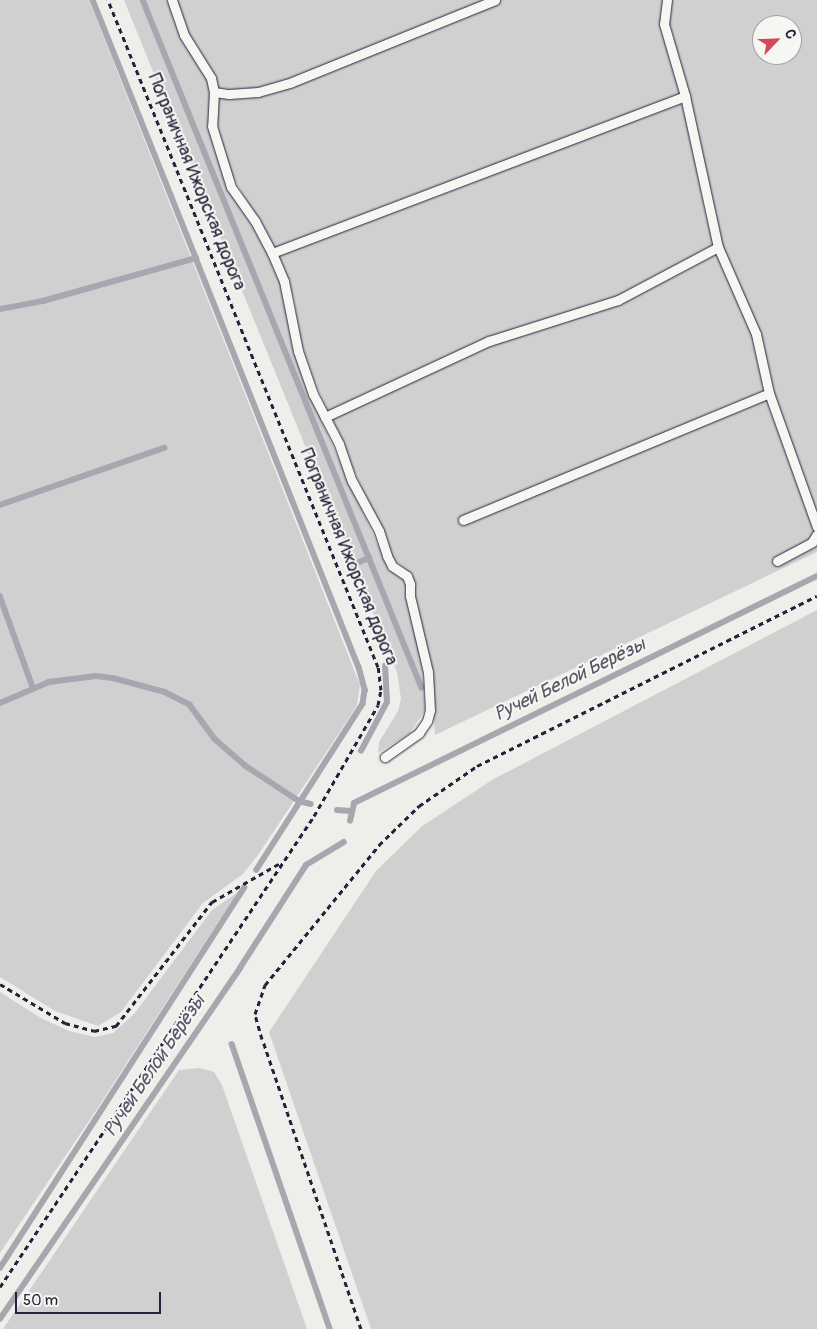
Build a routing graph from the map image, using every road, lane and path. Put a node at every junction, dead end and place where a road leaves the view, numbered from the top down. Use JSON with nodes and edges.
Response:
{"nodes":[{"id":1,"x":108,"y":0,"type":"edge"},
{"id":2,"x":172,"y":0,"type":"edge"},
{"id":3,"x":495,"y":0,"type":"edge"},
{"id":4,"x":667,"y":0,"type":"edge"},
{"id":5,"x":214,"y":92,"type":"junction"},
{"id":6,"x":684,"y":96,"type":"junction"},
{"id":7,"x":718,"y":246,"type":"junction"},
{"id":8,"x":272,"y":253,"type":"junction"},
{"id":9,"x":769,"y":393,"type":"junction"},
{"id":10,"x":325,"y":417,"type":"junction"},
{"id":11,"x":464,"y":520,"type":"dead end"},
{"id":12,"x":817,"y":527,"type":"edge"},
{"id":13,"x":817,"y":534,"type":"edge"},
{"id":14,"x":777,"y":561,"type":"dead end"},
{"id":15,"x":817,"y":596,"type":"edge"},
{"id":16,"x":385,"y":757,"type":"dead end"},
{"id":17,"x":282,"y":863,"type":"junction"},
{"id":18,"x":0,"y":984,"type":"edge"},
{"id":19,"x":0,"y":1287,"type":"edge"},
{"id":20,"x":361,"y":1329,"type":"edge"}],
"edges":[{"from":1,"to":17,"type":"path","name":"Пограничная Ижорская дорога"},
{"from":2,"to":5,"type":"lane"},
{"from":3,"to":5,"type":"lane"},
{"from":4,"to":6,"type":"lane"},
{"from":5,"to":8,"type":"lane"},
{"from":6,"to":7,"type":"lane"},
{"from":6,"to":8,"type":"lane"},
{"from":7,"to":9,"type":"lane"},
{"from":7,"to":10,"type":"lane"},
{"from":8,"to":10,"type":"lane"},
{"from":9,"to":11,"type":"lane"},
{"from":9,"to":12,"type":"lane"},
{"from":10,"to":16,"type":"lane"},
{"from":13,"to":14,"type":"lane"},
{"from":15,"to":20,"type":"path"},
{"from":17,"to":18,"type":"path"},
{"from":17,"to":19,"type":"path","name":"Пограничная Ижорская дорога"}]}
